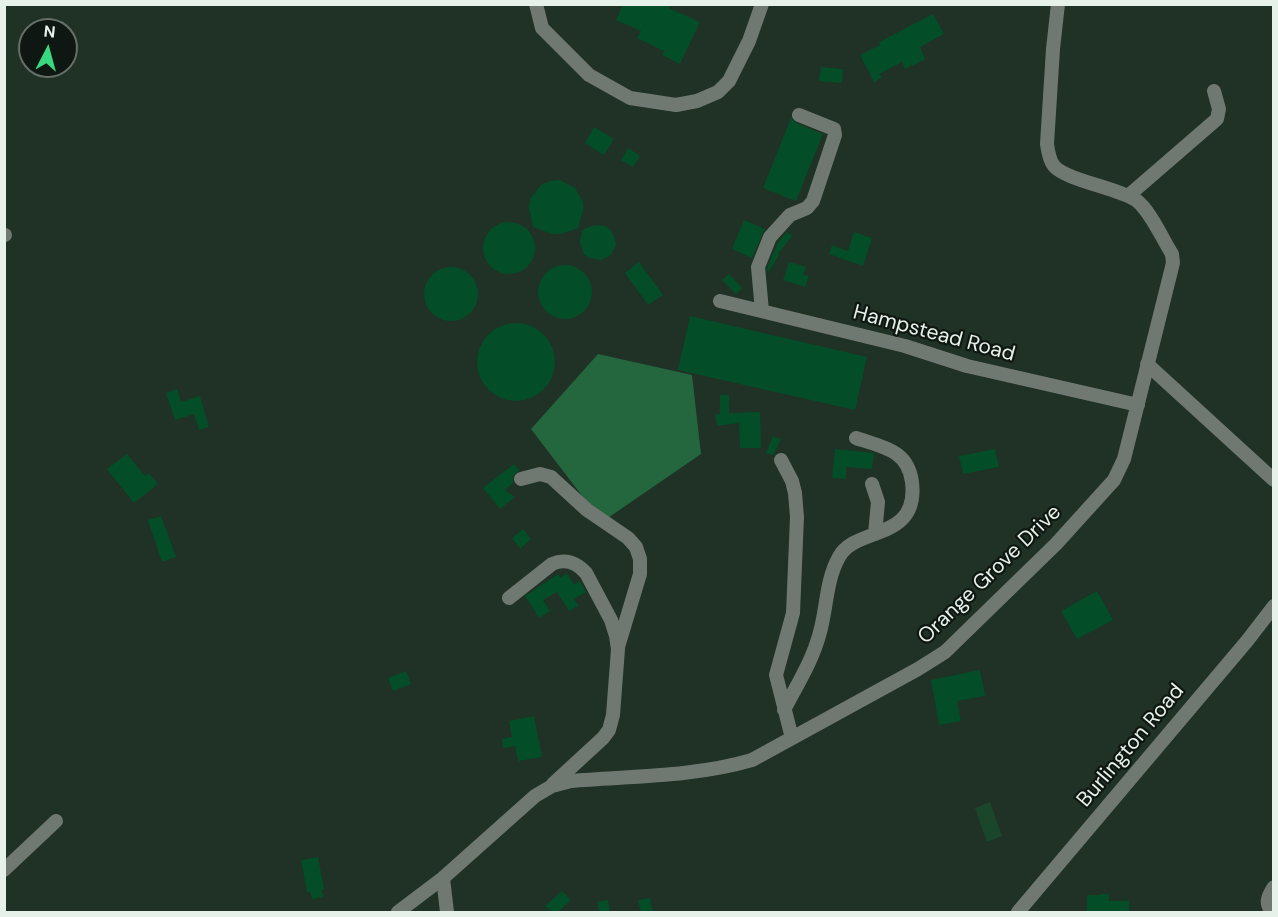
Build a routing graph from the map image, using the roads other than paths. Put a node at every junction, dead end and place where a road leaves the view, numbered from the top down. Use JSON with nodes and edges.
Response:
{"nodes":[{"id":1,"x":536,"y":4,"type":"edge"},
{"id":2,"x":762,"y":4,"type":"edge"},
{"id":3,"x":1058,"y":4,"type":"edge"},
{"id":4,"x":1214,"y":91,"type":"dead end"},
{"id":5,"x":799,"y":115,"type":"dead end"},
{"id":6,"x":1128,"y":196,"type":"junction"},
{"id":7,"x":720,"y":301,"type":"dead end"},
{"id":8,"x":762,"y":311,"type":"junction"},
{"id":9,"x":1147,"y":364,"type":"junction"},
{"id":10,"x":1138,"y":405,"type":"junction"},
{"id":11,"x":856,"y":438,"type":"dead end"},
{"id":12,"x":781,"y":460,"type":"dead end"},
{"id":13,"x":521,"y":479,"type":"dead end"},
{"id":14,"x":1274,"y":480,"type":"edge"},
{"id":15,"x":872,"y":484,"type":"dead end"},
{"id":16,"x":875,"y":534,"type":"junction"},
{"id":17,"x":509,"y":598,"type":"dead end"},
{"id":18,"x":1274,"y":606,"type":"edge"},
{"id":19,"x":618,"y":650,"type":"junction"},
{"id":20,"x":784,"y":710,"type":"junction"},
{"id":21,"x":792,"y":738,"type":"junction"},
{"id":22,"x":552,"y":786,"type":"junction"},
{"id":23,"x":56,"y":821,"type":"dead end"},
{"id":24,"x":4,"y":870,"type":"edge"},
{"id":25,"x":443,"y":878,"type":"junction"},
{"id":26,"x":1274,"y":887,"type":"edge"},
{"id":27,"x":1023,"y":911,"type":"edge"},
{"id":28,"x":398,"y":912,"type":"edge"},
{"id":29,"x":447,"y":912,"type":"edge"},
{"id":30,"x":1274,"y":912,"type":"edge"}],
"edges":[{"from":1,"to":2,"type":"street"},
{"from":3,"to":6,"type":"street","name":"Orange Grove Drive"},
{"from":4,"to":6,"type":"street"},
{"from":5,"to":8,"type":"street"},
{"from":6,"to":9,"type":"street","name":"Orange Grove Drive"},
{"from":7,"to":8,"type":"street","name":"Hampstead Road"},
{"from":8,"to":10,"type":"street","name":"Hampstead Road"},
{"from":9,"to":10,"type":"street","name":"Orange Grove Drive"},
{"from":9,"to":14,"type":"street"},
{"from":10,"to":21,"type":"street","name":"Orange Grove Drive"},
{"from":11,"to":16,"type":"street"},
{"from":12,"to":20,"type":"street"},
{"from":13,"to":19,"type":"street"},
{"from":15,"to":16,"type":"street"},
{"from":16,"to":20,"type":"street"},
{"from":17,"to":19,"type":"street"},
{"from":18,"to":27,"type":"street","name":"Burlington Road"},
{"from":19,"to":22,"type":"street"},
{"from":20,"to":21,"type":"street"},
{"from":21,"to":22,"type":"street","name":"Orange Grove Drive"},
{"from":22,"to":25,"type":"street","name":"Orange Grove Drive"},
{"from":23,"to":24,"type":"street"},
{"from":25,"to":28,"type":"street","name":"Orange Grove Drive"},
{"from":25,"to":29,"type":"street"},
{"from":26,"to":30,"type":"street"}]}
